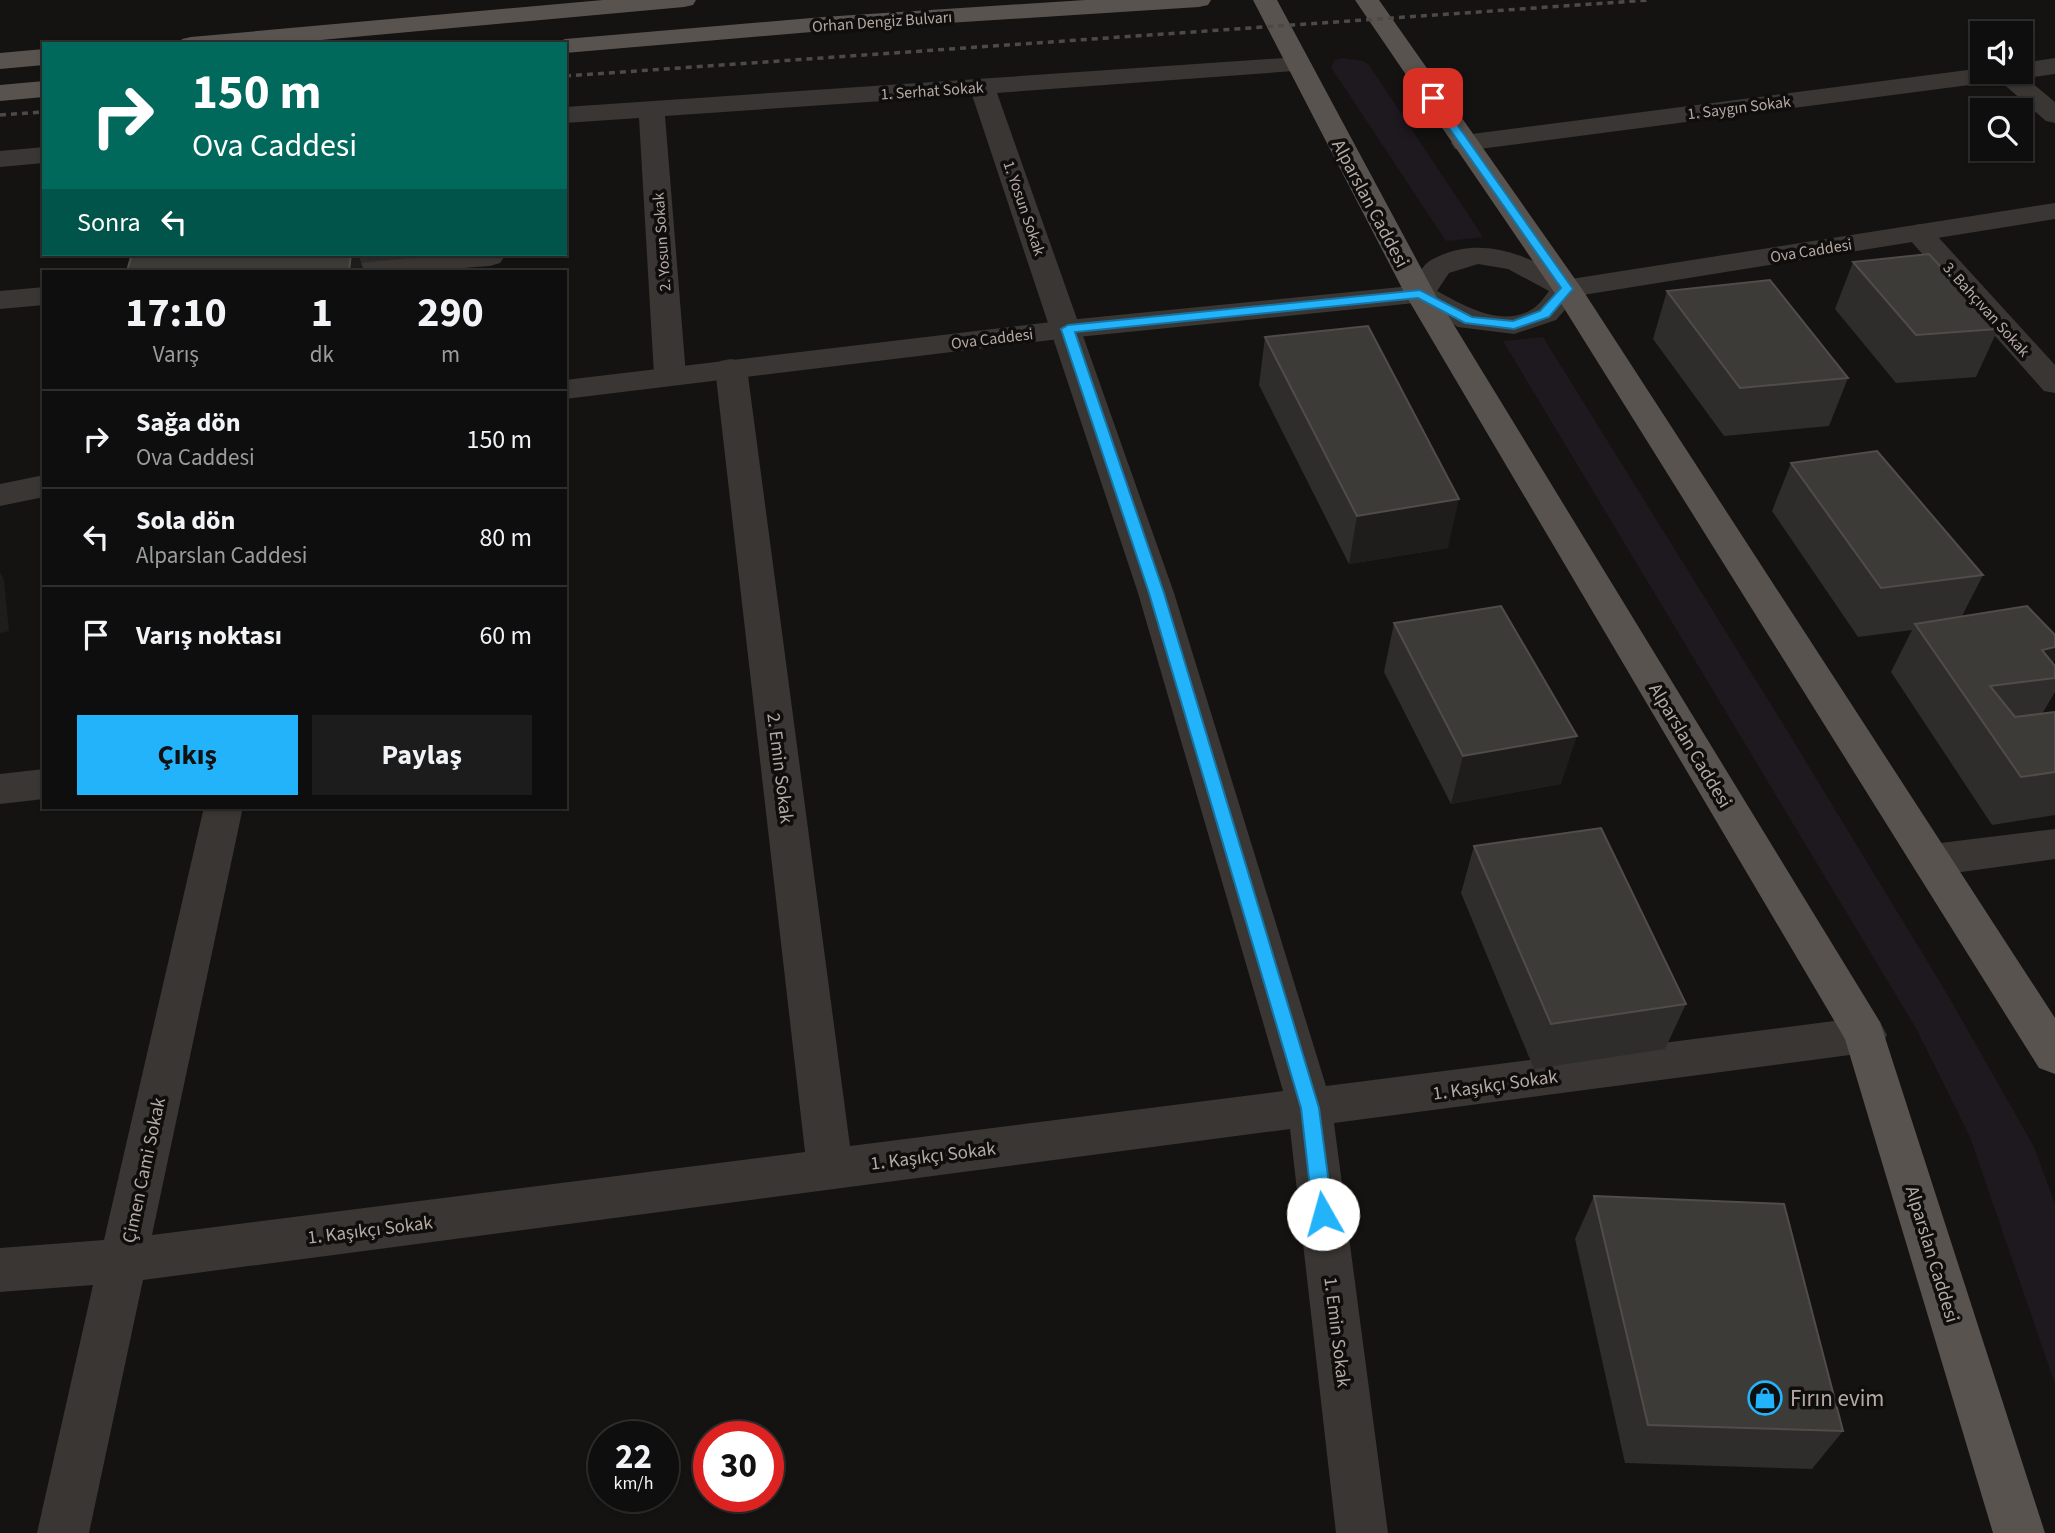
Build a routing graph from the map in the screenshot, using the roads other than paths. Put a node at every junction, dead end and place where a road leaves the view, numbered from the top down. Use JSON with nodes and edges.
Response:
{"nodes":[{"id":1,"x":684,"y":0,"type":"edge"},
{"id":2,"x":1199,"y":0,"type":"edge"},
{"id":3,"x":1265,"y":0,"type":"edge"},
{"id":4,"x":1367,"y":0,"type":"edge"},
{"id":5,"x":213,"y":42,"type":"edge"},
{"id":6,"x":567,"y":46,"type":"edge"},
{"id":7,"x":42,"y":57,"type":"edge"},
{"id":8,"x":0,"y":61,"type":"edge"},
{"id":9,"x":1299,"y":65,"type":"junction"},
{"id":10,"x":2055,"y":66,"type":"edge"},
{"id":11,"x":2033,"y":69,"type":"edge"},
{"id":12,"x":1970,"y":78,"type":"edge"},
{"id":13,"x":2025,"y":84,"type":"edge"},
{"id":14,"x":982,"y":87,"type":"junction"},
{"id":15,"x":42,"y":89,"type":"edge"},
{"id":16,"x":0,"y":93,"type":"edge"},
{"id":17,"x":651,"y":108,"type":"junction"},
{"id":18,"x":567,"y":115,"type":"edge"},
{"id":19,"x":2055,"y":115,"type":"edge"},
{"id":20,"x":1464,"y":143,"type":"junction"},
{"id":21,"x":42,"y":155,"type":"edge"},
{"id":22,"x":0,"y":159,"type":"edge"},
{"id":23,"x":2055,"y":211,"type":"edge"},
{"id":24,"x":1919,"y":233,"type":"junction"},
{"id":25,"x":490,"y":261,"type":"edge"},
{"id":26,"x":344,"y":270,"type":"edge"},
{"id":27,"x":1567,"y":289,"type":"junction"},
{"id":28,"x":1420,"y":294,"type":"junction"},
{"id":29,"x":42,"y":296,"type":"edge"},
{"id":30,"x":0,"y":300,"type":"edge"},
{"id":31,"x":1068,"y":329,"type":"junction"},
{"id":32,"x":731,"y":368,"type":"junction"},
{"id":33,"x":670,"y":375,"type":"junction"},
{"id":34,"x":2055,"y":384,"type":"edge"},
{"id":35,"x":567,"y":390,"type":"edge"},
{"id":36,"x":42,"y":486,"type":"edge"},
{"id":37,"x":0,"y":495,"type":"edge"},
{"id":38,"x":42,"y":784,"type":"edge"},
{"id":39,"x":0,"y":789,"type":"edge"},
{"id":40,"x":223,"y":809,"type":"edge"},
{"id":41,"x":2055,"y":844,"type":"edge"},
{"id":42,"x":1932,"y":860,"type":"junction"},
{"id":43,"x":1865,"y":1035,"type":"junction"},
{"id":44,"x":2055,"y":1055,"type":"edge"},
{"id":45,"x":1310,"y":1108,"type":"junction"},
{"id":46,"x":831,"y":1168,"type":"junction"},
{"id":47,"x":123,"y":1261,"type":"junction"},
{"id":48,"x":0,"y":1270,"type":"edge"},
{"id":49,"x":63,"y":1533,"type":"edge"},
{"id":50,"x":1362,"y":1533,"type":"edge"},
{"id":51,"x":2019,"y":1533,"type":"edge"}],
"edges":[{"from":1,"to":5,"type":"main road"},
{"from":2,"to":6,"type":"main road","name":"Orhan Dengiz Bulvarı"},
{"from":3,"to":9,"type":"main road","name":"Alparslan Caddesi"},
{"from":4,"to":20,"type":"main road"},
{"from":7,"to":8,"type":"main road"},
{"from":9,"to":14,"type":"street","name":"1. Serhat Sokak"},
{"from":9,"to":28,"type":"main road","name":"Alparslan Caddesi"},
{"from":10,"to":11,"type":"street","name":"1. Saygın Sokak"},
{"from":12,"to":20,"type":"street","name":"1. Saygın Sokak"},
{"from":13,"to":19,"type":"street"},
{"from":14,"to":17,"type":"street","name":"1. Serhat Sokak"},
{"from":14,"to":31,"type":"street","name":"1. Yosun Sokak"},
{"from":15,"to":16,"type":"main road"},
{"from":17,"to":18,"type":"street","name":"1. Serhat Sokak"},
{"from":17,"to":33,"type":"street","name":"2. Yosun Sokak"},
{"from":20,"to":27,"type":"main road"},
{"from":21,"to":22,"type":"street"},
{"from":23,"to":24,"type":"street","name":"Ova Caddesi"},
{"from":24,"to":27,"type":"street","name":"Ova Caddesi"},
{"from":24,"to":34,"type":"street","name":"3. Bahçıvan Sokak"},
{"from":25,"to":26,"type":"street"},
{"from":27,"to":28,"type":"street"},
{"from":27,"to":28,"type":"street"},
{"from":27,"to":42,"type":"main road"},
{"from":28,"to":31,"type":"street","name":"Ova Caddesi"},
{"from":28,"to":43,"type":"main road","name":"Alparslan Caddesi"},
{"from":29,"to":30,"type":"street"},
{"from":31,"to":32,"type":"street","name":"Ova Caddesi"},
{"from":31,"to":45,"type":"street","name":"1. Emin Sokak"},
{"from":32,"to":33,"type":"street","name":"Ova Caddesi"},
{"from":32,"to":46,"type":"street","name":"2. Emin Sokak"},
{"from":33,"to":35,"type":"street","name":"Ova Caddesi"},
{"from":36,"to":37,"type":"street"},
{"from":38,"to":39,"type":"street"},
{"from":40,"to":47,"type":"street","name":"Çimen Cami Sokak"},
{"from":41,"to":42,"type":"street"},
{"from":42,"to":44,"type":"main road"},
{"from":43,"to":45,"type":"street","name":"1. Kaşıkçı Sokak"},
{"from":43,"to":51,"type":"main road","name":"Alparslan Caddesi"},
{"from":45,"to":46,"type":"street","name":"1. Kaşıkçı Sokak"},
{"from":45,"to":50,"type":"street","name":"1. Emin Sokak"},
{"from":46,"to":47,"type":"street","name":"1. Kaşıkçı Sokak"},
{"from":47,"to":48,"type":"street","name":"1. Kaşıkçı Sokak"},
{"from":47,"to":49,"type":"street","name":"Çimen Cami Sokak"}]}
